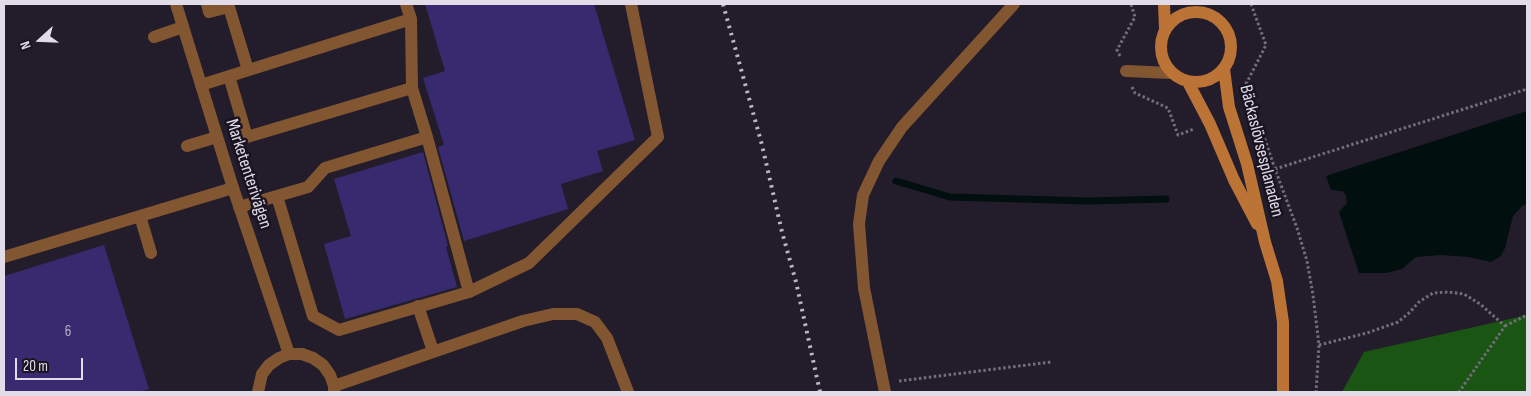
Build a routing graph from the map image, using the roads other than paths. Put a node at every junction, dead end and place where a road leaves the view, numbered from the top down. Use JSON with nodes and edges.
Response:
{"nodes":[{"id":1,"x":176,"y":4,"type":"edge"},
{"id":2,"x":207,"y":4,"type":"edge"},
{"id":3,"x":406,"y":4,"type":"edge"},
{"id":4,"x":631,"y":4,"type":"edge"},
{"id":5,"x":1014,"y":4,"type":"edge"},
{"id":6,"x":1164,"y":4,"type":"edge"},
{"id":7,"x":234,"y":5,"type":"edge"},
{"id":8,"x":1199,"y":8,"type":"edge"},
{"id":9,"x":411,"y":19,"type":"junction"},
{"id":10,"x":183,"y":27,"type":"junction"},
{"id":11,"x":1165,"y":30,"type":"junction"},
{"id":12,"x":154,"y":37,"type":"dead end"},
{"id":13,"x":1224,"y":69,"type":"junction"},
{"id":14,"x":248,"y":70,"type":"junction"},
{"id":15,"x":1126,"y":71,"type":"dead end"},
{"id":16,"x":1172,"y":73,"type":"junction"},
{"id":17,"x":229,"y":76,"type":"junction"},
{"id":18,"x":1188,"y":82,"type":"junction"},
{"id":19,"x":201,"y":85,"type":"junction"},
{"id":20,"x":412,"y":88,"type":"junction"},
{"id":21,"x":217,"y":137,"type":"junction"},
{"id":22,"x":427,"y":137,"type":"junction"},
{"id":23,"x":188,"y":146,"type":"dead end"},
{"id":24,"x":233,"y":188,"type":"junction"},
{"id":25,"x":277,"y":196,"type":"junction"},
{"id":26,"x":239,"y":207,"type":"junction"},
{"id":27,"x":140,"y":216,"type":"junction"},
{"id":28,"x":1265,"y":242,"type":"junction"},
{"id":29,"x":151,"y":253,"type":"dead end"},
{"id":30,"x":4,"y":257,"type":"edge"},
{"id":31,"x":469,"y":292,"type":"junction"},
{"id":32,"x":418,"y":306,"type":"junction"},
{"id":33,"x":433,"y":351,"type":"junction"},
{"id":34,"x":289,"y":354,"type":"junction"},
{"id":35,"x":884,"y":387,"type":"edge"},
{"id":36,"x":334,"y":389,"type":"edge"},
{"id":37,"x":258,"y":392,"type":"edge"},
{"id":38,"x":628,"y":392,"type":"edge"},
{"id":39,"x":1283,"y":392,"type":"edge"}],
"edges":[{"from":1,"to":10,"type":"street","name":"Marketenterivägen"},
{"from":2,"to":7,"type":"street"},
{"from":3,"to":9,"type":"street"},
{"from":4,"to":31,"type":"street"},
{"from":5,"to":35,"type":"street"},
{"from":6,"to":11,"type":"street"},
{"from":7,"to":14,"type":"street"},
{"from":8,"to":11,"type":"street"},
{"from":8,"to":13,"type":"street"},
{"from":9,"to":14,"type":"street"},
{"from":9,"to":20,"type":"street"},
{"from":10,"to":12,"type":"street"},
{"from":10,"to":19,"type":"street","name":"Marketenterivägen"},
{"from":11,"to":16,"type":"street"},
{"from":13,"to":18,"type":"street"},
{"from":13,"to":28,"type":"street","name":"Bäckaslövsesplanaden"},
{"from":14,"to":17,"type":"street"},
{"from":15,"to":16,"type":"street"},
{"from":16,"to":18,"type":"street"},
{"from":17,"to":19,"type":"street"},
{"from":17,"to":20,"type":"street"},
{"from":18,"to":28,"type":"street","name":"Bäckaslövsesplanaden"},
{"from":19,"to":21,"type":"street","name":"Marketenterivägen"},
{"from":20,"to":22,"type":"street"},
{"from":21,"to":23,"type":"street"},
{"from":21,"to":24,"type":"street","name":"Marketenterivägen"},
{"from":22,"to":25,"type":"street"},
{"from":22,"to":31,"type":"street"},
{"from":24,"to":26,"type":"street","name":"Marketenterivägen"},
{"from":24,"to":27,"type":"street"},
{"from":25,"to":26,"type":"street"},
{"from":25,"to":32,"type":"street"},
{"from":26,"to":34,"type":"street","name":"Marketenterivägen"},
{"from":27,"to":29,"type":"street"},
{"from":27,"to":30,"type":"street"},
{"from":28,"to":39,"type":"street","name":"Bäckaslövsesplanaden"},
{"from":31,"to":32,"type":"street"},
{"from":32,"to":33,"type":"street"},
{"from":33,"to":36,"type":"street"},
{"from":33,"to":38,"type":"street"},
{"from":34,"to":36,"type":"street"},
{"from":34,"to":37,"type":"street"}]}
